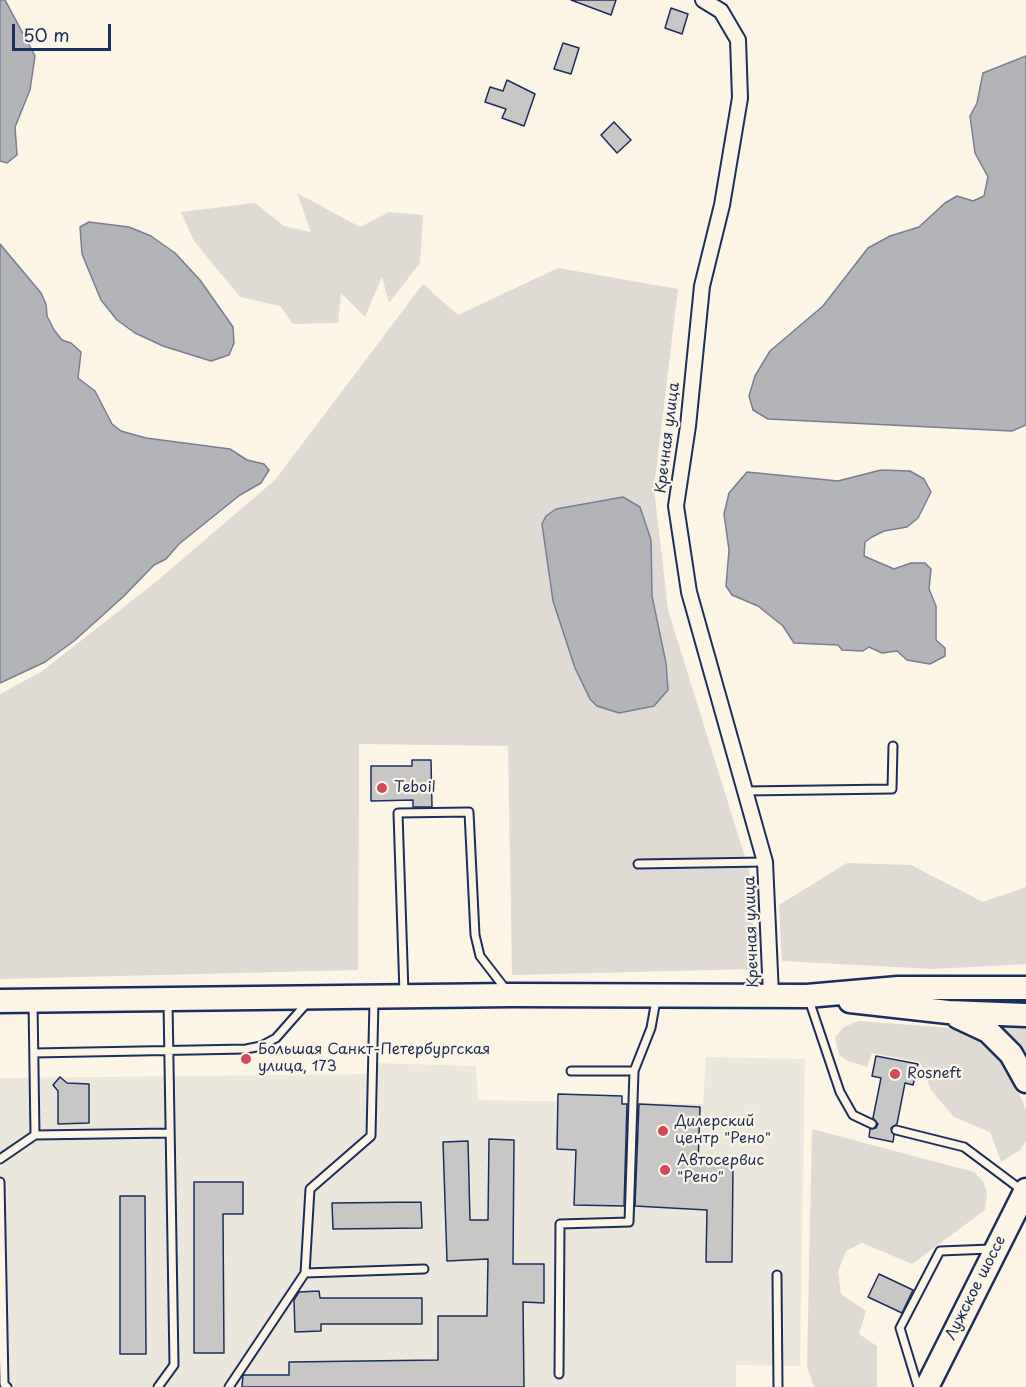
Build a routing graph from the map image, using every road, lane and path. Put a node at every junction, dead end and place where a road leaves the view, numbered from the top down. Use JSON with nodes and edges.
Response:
{"nodes":[{"id":1,"x":703,"y":0,"type":"edge"},
{"id":2,"x":893,"y":747,"type":"dead end"},
{"id":3,"x":745,"y":791,"type":"junction"},
{"id":4,"x":765,"y":862,"type":"junction"},
{"id":5,"x":638,"y":864,"type":"dead end"},
{"id":6,"x":1026,"y":988,"type":"edge"},
{"id":7,"x":657,"y":994,"type":"junction"},
{"id":8,"x":511,"y":995,"type":"junction"},
{"id":9,"x":771,"y":995,"type":"junction"},
{"id":10,"x":404,"y":996,"type":"junction"},
{"id":11,"x":807,"y":996,"type":"junction"},
{"id":12,"x":311,"y":997,"type":"junction"},
{"id":13,"x":374,"y":997,"type":"junction"},
{"id":14,"x":168,"y":999,"type":"junction"},
{"id":15,"x":0,"y":1001,"type":"edge"},
{"id":16,"x":33,"y":1001,"type":"junction"},
{"id":17,"x":948,"y":1012,"type":"junction"},
{"id":18,"x":1026,"y":1015,"type":"edge"},
{"id":19,"x":168,"y":1050,"type":"junction"},
{"id":20,"x":34,"y":1053,"type":"junction"},
{"id":21,"x":570,"y":1071,"type":"dead end"},
{"id":22,"x":634,"y":1071,"type":"junction"},
{"id":23,"x":1026,"y":1081,"type":"edge"},
{"id":24,"x":872,"y":1124,"type":"dead end"},
{"id":25,"x":896,"y":1130,"type":"dead end"},
{"id":26,"x":169,"y":1133,"type":"junction"},
{"id":27,"x":34,"y":1135,"type":"junction"},
{"id":28,"x":0,"y":1160,"type":"edge"},
{"id":29,"x":0,"y":1182,"type":"edge"},
{"id":30,"x":1025,"y":1191,"type":"edge"},
{"id":31,"x":997,"y":1248,"type":"junction"},
{"id":32,"x":424,"y":1269,"type":"dead end"},
{"id":33,"x":305,"y":1273,"type":"junction"},
{"id":34,"x":777,"y":1275,"type":"dead end"},
{"id":35,"x":559,"y":1374,"type":"dead end"},
{"id":36,"x":7,"y":1387,"type":"edge"},
{"id":37,"x":158,"y":1387,"type":"edge"},
{"id":38,"x":230,"y":1387,"type":"edge"},
{"id":39,"x":778,"y":1387,"type":"edge"},
{"id":40,"x":918,"y":1387,"type":"edge"},
{"id":41,"x":927,"y":1387,"type":"edge"}],
"edges":[{"from":1,"to":3,"type":"street","name":"Кречная улица"},
{"from":2,"to":3,"type":"lane"},
{"from":3,"to":4,"type":"street","name":"Кречная улица"},
{"from":4,"to":5,"type":"lane"},
{"from":4,"to":9,"type":"street","name":"Кречная улица"},
{"from":6,"to":11,"type":"main road"},
{"from":7,"to":8,"type":"main road"},
{"from":7,"to":9,"type":"main road"},
{"from":7,"to":22,"type":"lane"},
{"from":8,"to":10,"type":"main road"},
{"from":8,"to":10,"type":"lane"},
{"from":9,"to":11,"type":"main road"},
{"from":10,"to":13,"type":"main road"},
{"from":11,"to":17,"type":"main road"},
{"from":11,"to":24,"type":"lane"},
{"from":12,"to":13,"type":"main road"},
{"from":12,"to":14,"type":"main road"},
{"from":12,"to":19,"type":"lane"},
{"from":13,"to":33,"type":"lane"},
{"from":14,"to":16,"type":"main road"},
{"from":14,"to":19,"type":"lane"},
{"from":15,"to":16,"type":"main road"},
{"from":16,"to":20,"type":"lane"},
{"from":17,"to":18,"type":"main road"},
{"from":17,"to":23,"type":"main road"},
{"from":19,"to":20,"type":"lane"},
{"from":19,"to":26,"type":"lane"},
{"from":20,"to":27,"type":"lane"},
{"from":21,"to":22,"type":"lane"},
{"from":22,"to":35,"type":"lane"},
{"from":25,"to":30,"type":"lane"},
{"from":26,"to":27,"type":"lane"},
{"from":26,"to":37,"type":"lane"},
{"from":27,"to":28,"type":"lane"},
{"from":29,"to":36,"type":"lane"},
{"from":30,"to":31,"type":"main road","name":"Лужское шоссе"},
{"from":31,"to":40,"type":"lane"},
{"from":31,"to":41,"type":"main road","name":"Лужское шоссе"},
{"from":32,"to":33,"type":"lane"},
{"from":33,"to":38,"type":"lane"},
{"from":34,"to":39,"type":"lane"}]}
